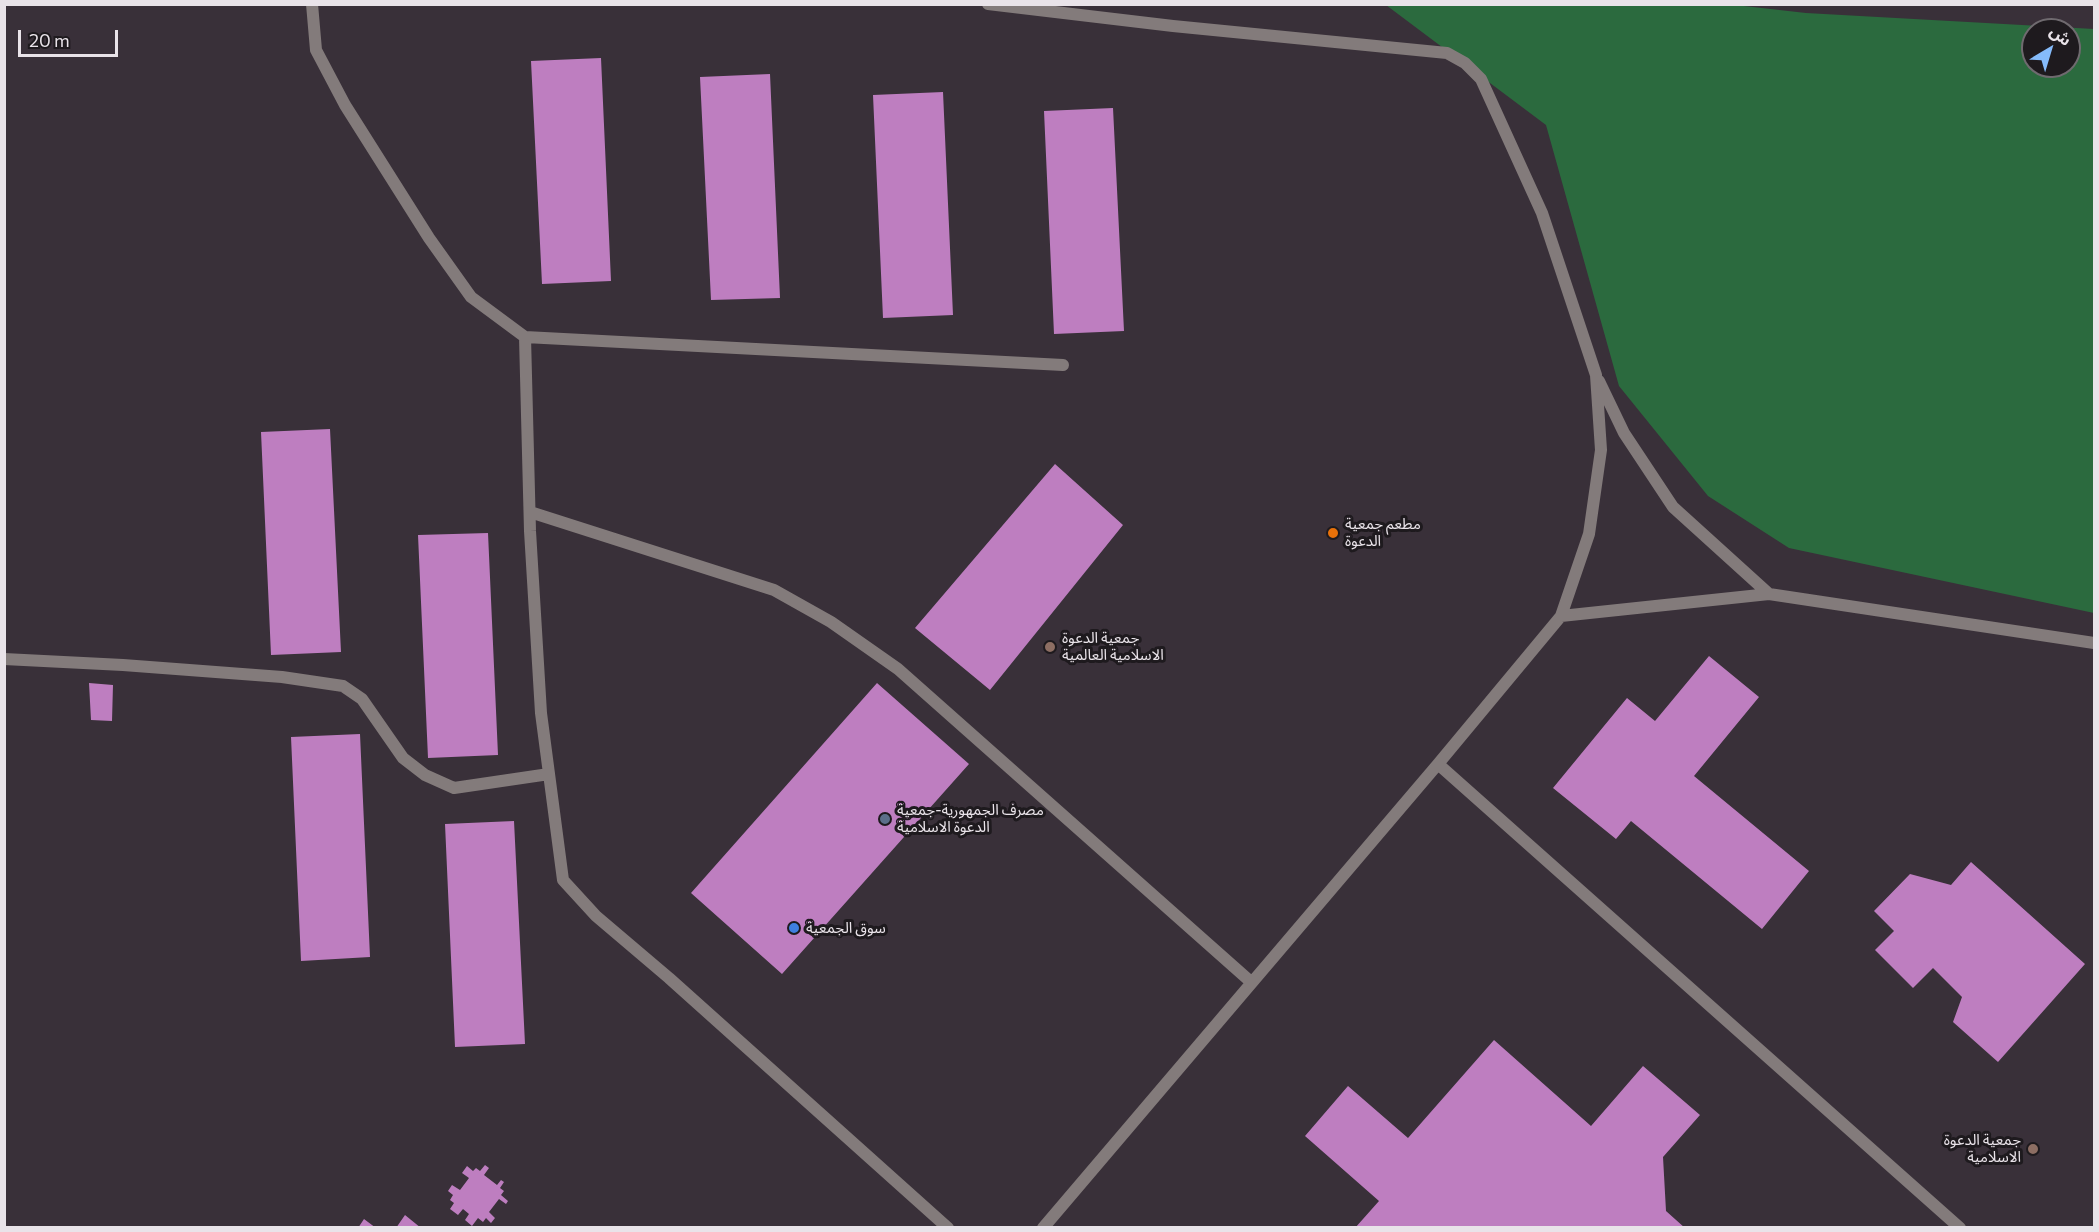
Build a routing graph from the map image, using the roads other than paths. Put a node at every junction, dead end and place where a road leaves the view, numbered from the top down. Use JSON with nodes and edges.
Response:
{"nodes":[{"id":1,"x":312,"y":4,"type":"edge"},
{"id":2,"x":988,"y":4,"type":"edge"},
{"id":3,"x":525,"y":337,"type":"junction"},
{"id":4,"x":1063,"y":365,"type":"dead end"},
{"id":5,"x":1596,"y":375,"type":"junction"},
{"id":6,"x":530,"y":512,"type":"junction"},
{"id":7,"x":1768,"y":594,"type":"junction"},
{"id":8,"x":1561,"y":616,"type":"junction"},
{"id":9,"x":2094,"y":643,"type":"edge"},
{"id":10,"x":4,"y":659,"type":"edge"},
{"id":11,"x":1438,"y":764,"type":"junction"},
{"id":12,"x":549,"y":774,"type":"junction"},
{"id":13,"x":1251,"y":982,"type":"junction"},
{"id":14,"x":948,"y":1227,"type":"edge"},
{"id":15,"x":1043,"y":1227,"type":"edge"},
{"id":16,"x":1960,"y":1227,"type":"edge"}],
"edges":[{"from":1,"to":3,"type":"lane"},
{"from":2,"to":5,"type":"lane"},
{"from":3,"to":4,"type":"lane"},
{"from":3,"to":6,"type":"lane"},
{"from":5,"to":7,"type":"lane"},
{"from":5,"to":8,"type":"lane"},
{"from":6,"to":12,"type":"lane"},
{"from":6,"to":13,"type":"lane"},
{"from":7,"to":8,"type":"lane"},
{"from":7,"to":9,"type":"lane"},
{"from":8,"to":11,"type":"lane"},
{"from":10,"to":12,"type":"lane"},
{"from":11,"to":13,"type":"lane"},
{"from":11,"to":16,"type":"lane"},
{"from":12,"to":14,"type":"lane"},
{"from":13,"to":15,"type":"lane"}]}
